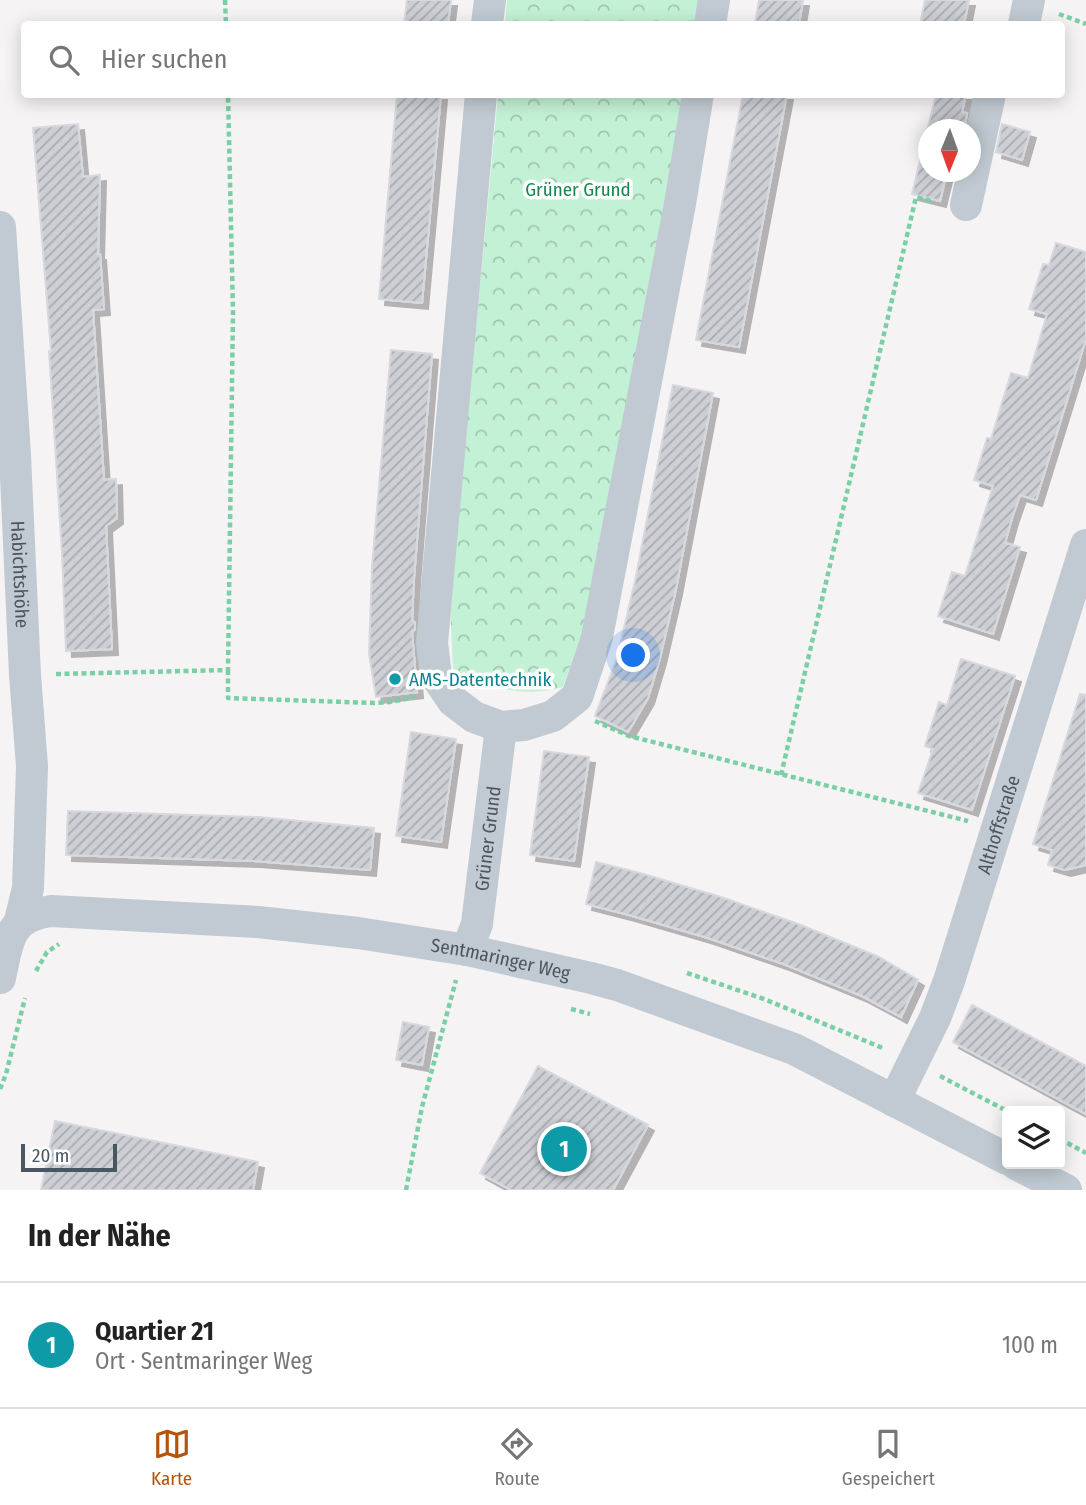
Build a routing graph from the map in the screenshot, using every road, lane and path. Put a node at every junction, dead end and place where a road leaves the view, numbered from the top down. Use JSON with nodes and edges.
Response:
{"nodes":[{"id":1,"x":225,"y":0,"type":"edge"},
{"id":2,"x":489,"y":0,"type":"edge"},
{"id":3,"x":714,"y":0,"type":"edge"},
{"id":4,"x":226,"y":21,"type":"edge"},
{"id":5,"x":487,"y":21,"type":"edge"},
{"id":6,"x":710,"y":21,"type":"edge"},
{"id":7,"x":228,"y":98,"type":"edge"},
{"id":8,"x":481,"y":98,"type":"edge"},
{"id":9,"x":697,"y":98,"type":"edge"},
{"id":10,"x":989,"y":98,"type":"edge"},
{"id":11,"x":966,"y":205,"type":"joint"},
{"id":12,"x":0,"y":227,"type":"edge"},
{"id":13,"x":1086,"y":545,"type":"edge"},
{"id":14,"x":228,"y":670,"type":"junction"},
{"id":15,"x":26,"y":675,"type":"junction"},
{"id":16,"x":441,"y":682,"type":"junction"},
{"id":17,"x":566,"y":707,"type":"junction"},
{"id":18,"x":501,"y":727,"type":"junction"},
{"id":19,"x":781,"y":775,"type":"junction"},
{"id":20,"x":996,"y":828,"type":"junction"},
{"id":21,"x":10,"y":920,"type":"edge"},
{"id":22,"x":66,"y":942,"type":"dead end"},
{"id":23,"x":467,"y":950,"type":"junction"},
{"id":24,"x":33,"y":976,"type":"dead end"},
{"id":25,"x":14,"y":982,"type":"edge"},
{"id":26,"x":561,"y":1007,"type":"dead end"},
{"id":27,"x":596,"y":1015,"type":"dead end"},
{"id":28,"x":0,"y":1088,"type":"edge"},
{"id":29,"x":894,"y":1101,"type":"junction"},
{"id":30,"x":1065,"y":1142,"type":"edge"},
{"id":31,"x":1086,"y":1153,"type":"edge"},
{"id":32,"x":1002,"y":1156,"type":"edge"},
{"id":33,"x":1026,"y":1169,"type":"edge"},
{"id":34,"x":406,"y":1190,"type":"edge"},
{"id":35,"x":1066,"y":1190,"type":"edge"}],
"edges":[{"from":1,"to":4,"type":"path"},
{"from":2,"to":5,"type":"street"},
{"from":3,"to":6,"type":"street"},
{"from":7,"to":14,"type":"path"},
{"from":8,"to":16,"type":"street"},
{"from":9,"to":17,"type":"street"},
{"from":10,"to":11,"type":"street"},
{"from":11,"to":19,"type":"path"},
{"from":12,"to":15,"type":"street","name":"Habichtshöhe"},
{"from":13,"to":20,"type":"street","name":"Althoffstraße"},
{"from":14,"to":15,"type":"path"},
{"from":14,"to":16,"type":"path"},
{"from":15,"to":21,"type":"street","name":"Habichtshöhe"},
{"from":16,"to":18,"type":"street"},
{"from":17,"to":18,"type":"street"},
{"from":17,"to":19,"type":"path"},
{"from":18,"to":23,"type":"street","name":"Grüner Grund"},
{"from":19,"to":20,"type":"path"},
{"from":20,"to":29,"type":"street","name":"Althoffstraße"},
{"from":21,"to":23,"type":"street","name":"Sentmaringer Weg"},
{"from":21,"to":25,"type":"street"},
{"from":22,"to":24,"type":"path"},
{"from":23,"to":29,"type":"street","name":"Sentmaringer Weg"},
{"from":23,"to":34,"type":"path"},
{"from":25,"to":28,"type":"path"},
{"from":26,"to":27,"type":"path"},
{"from":29,"to":32,"type":"street","name":"Sentmaringer Weg"},
{"from":30,"to":31,"type":"path"},
{"from":33,"to":35,"type":"street"}]}
